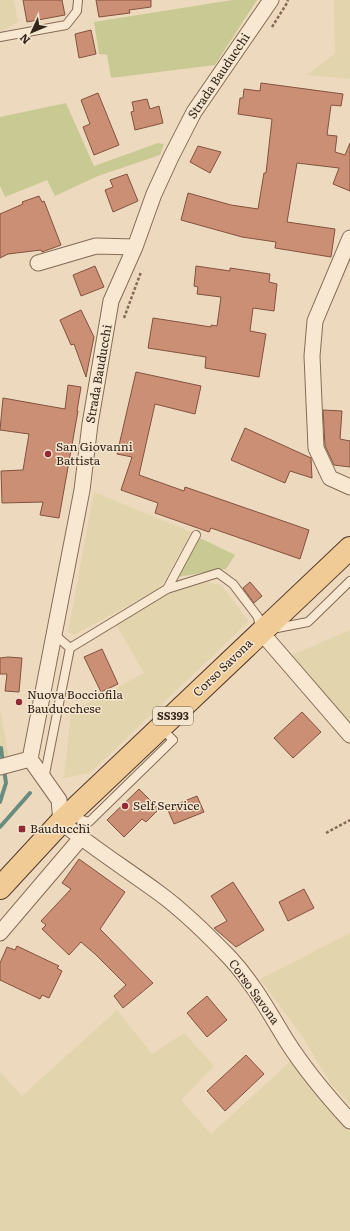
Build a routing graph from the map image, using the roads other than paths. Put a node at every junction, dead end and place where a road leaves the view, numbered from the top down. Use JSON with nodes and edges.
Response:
{"nodes":[{"id":1,"x":78,"y":0,"type":"edge"},
{"id":2,"x":271,"y":0,"type":"edge"},
{"id":3,"x":0,"y":37,"type":"edge"},
{"id":4,"x":350,"y":238,"type":"edge"},
{"id":5,"x":135,"y":247,"type":"junction"},
{"id":6,"x":38,"y":263,"type":"dead end"},
{"id":7,"x":350,"y":487,"type":"edge"},
{"id":8,"x":196,"y":535,"type":"dead end"},
{"id":9,"x":350,"y":548,"type":"edge"},
{"id":10,"x":350,"y":581,"type":"edge"},
{"id":11,"x":167,"y":589,"type":"junction"},
{"id":12,"x":261,"y":632,"type":"junction"},
{"id":13,"x":53,"y":634,"type":"junction"},
{"id":14,"x":70,"y":648,"type":"junction"},
{"id":15,"x":350,"y":735,"type":"edge"},
{"id":16,"x":30,"y":760,"type":"junction"},
{"id":17,"x":6,"y":765,"type":"edge"},
{"id":18,"x":44,"y":779,"type":"junction"},
{"id":19,"x":64,"y":819,"type":"junction"},
{"id":20,"x":82,"y":838,"type":"junction"},
{"id":21,"x":0,"y":888,"type":"edge"},
{"id":22,"x":0,"y":933,"type":"edge"},
{"id":23,"x":350,"y":1121,"type":"edge"}],
"edges":[{"from":1,"to":3,"type":"lane"},
{"from":2,"to":5,"type":"street","name":"Strada Bauducchi"},
{"from":4,"to":7,"type":"street"},
{"from":5,"to":6,"type":"street"},
{"from":5,"to":13,"type":"street","name":"Strada Bauducchi"},
{"from":8,"to":11,"type":"lane"},
{"from":9,"to":12,"type":"main road","name":"Corso Savona","number":"SS393"},
{"from":10,"to":12,"type":"lane"},
{"from":11,"to":12,"type":"lane"},
{"from":11,"to":14,"type":"lane"},
{"from":12,"to":15,"type":"street"},
{"from":12,"to":19,"type":"main road","name":"Corso Savona","number":"SS393"},
{"from":13,"to":14,"type":"lane"},
{"from":13,"to":16,"type":"street","name":"Strada Bauducchi"},
{"from":14,"to":18,"type":"lane"},
{"from":16,"to":17,"type":"street"},
{"from":16,"to":18,"type":"street"},
{"from":18,"to":19,"type":"street"},
{"from":19,"to":20,"type":"street","name":"Corso Savona"},
{"from":19,"to":21,"type":"main road","name":"Corso Savona","number":"SS393"},
{"from":20,"to":22,"type":"street"},
{"from":20,"to":23,"type":"street","name":"Corso Savona"}]}
